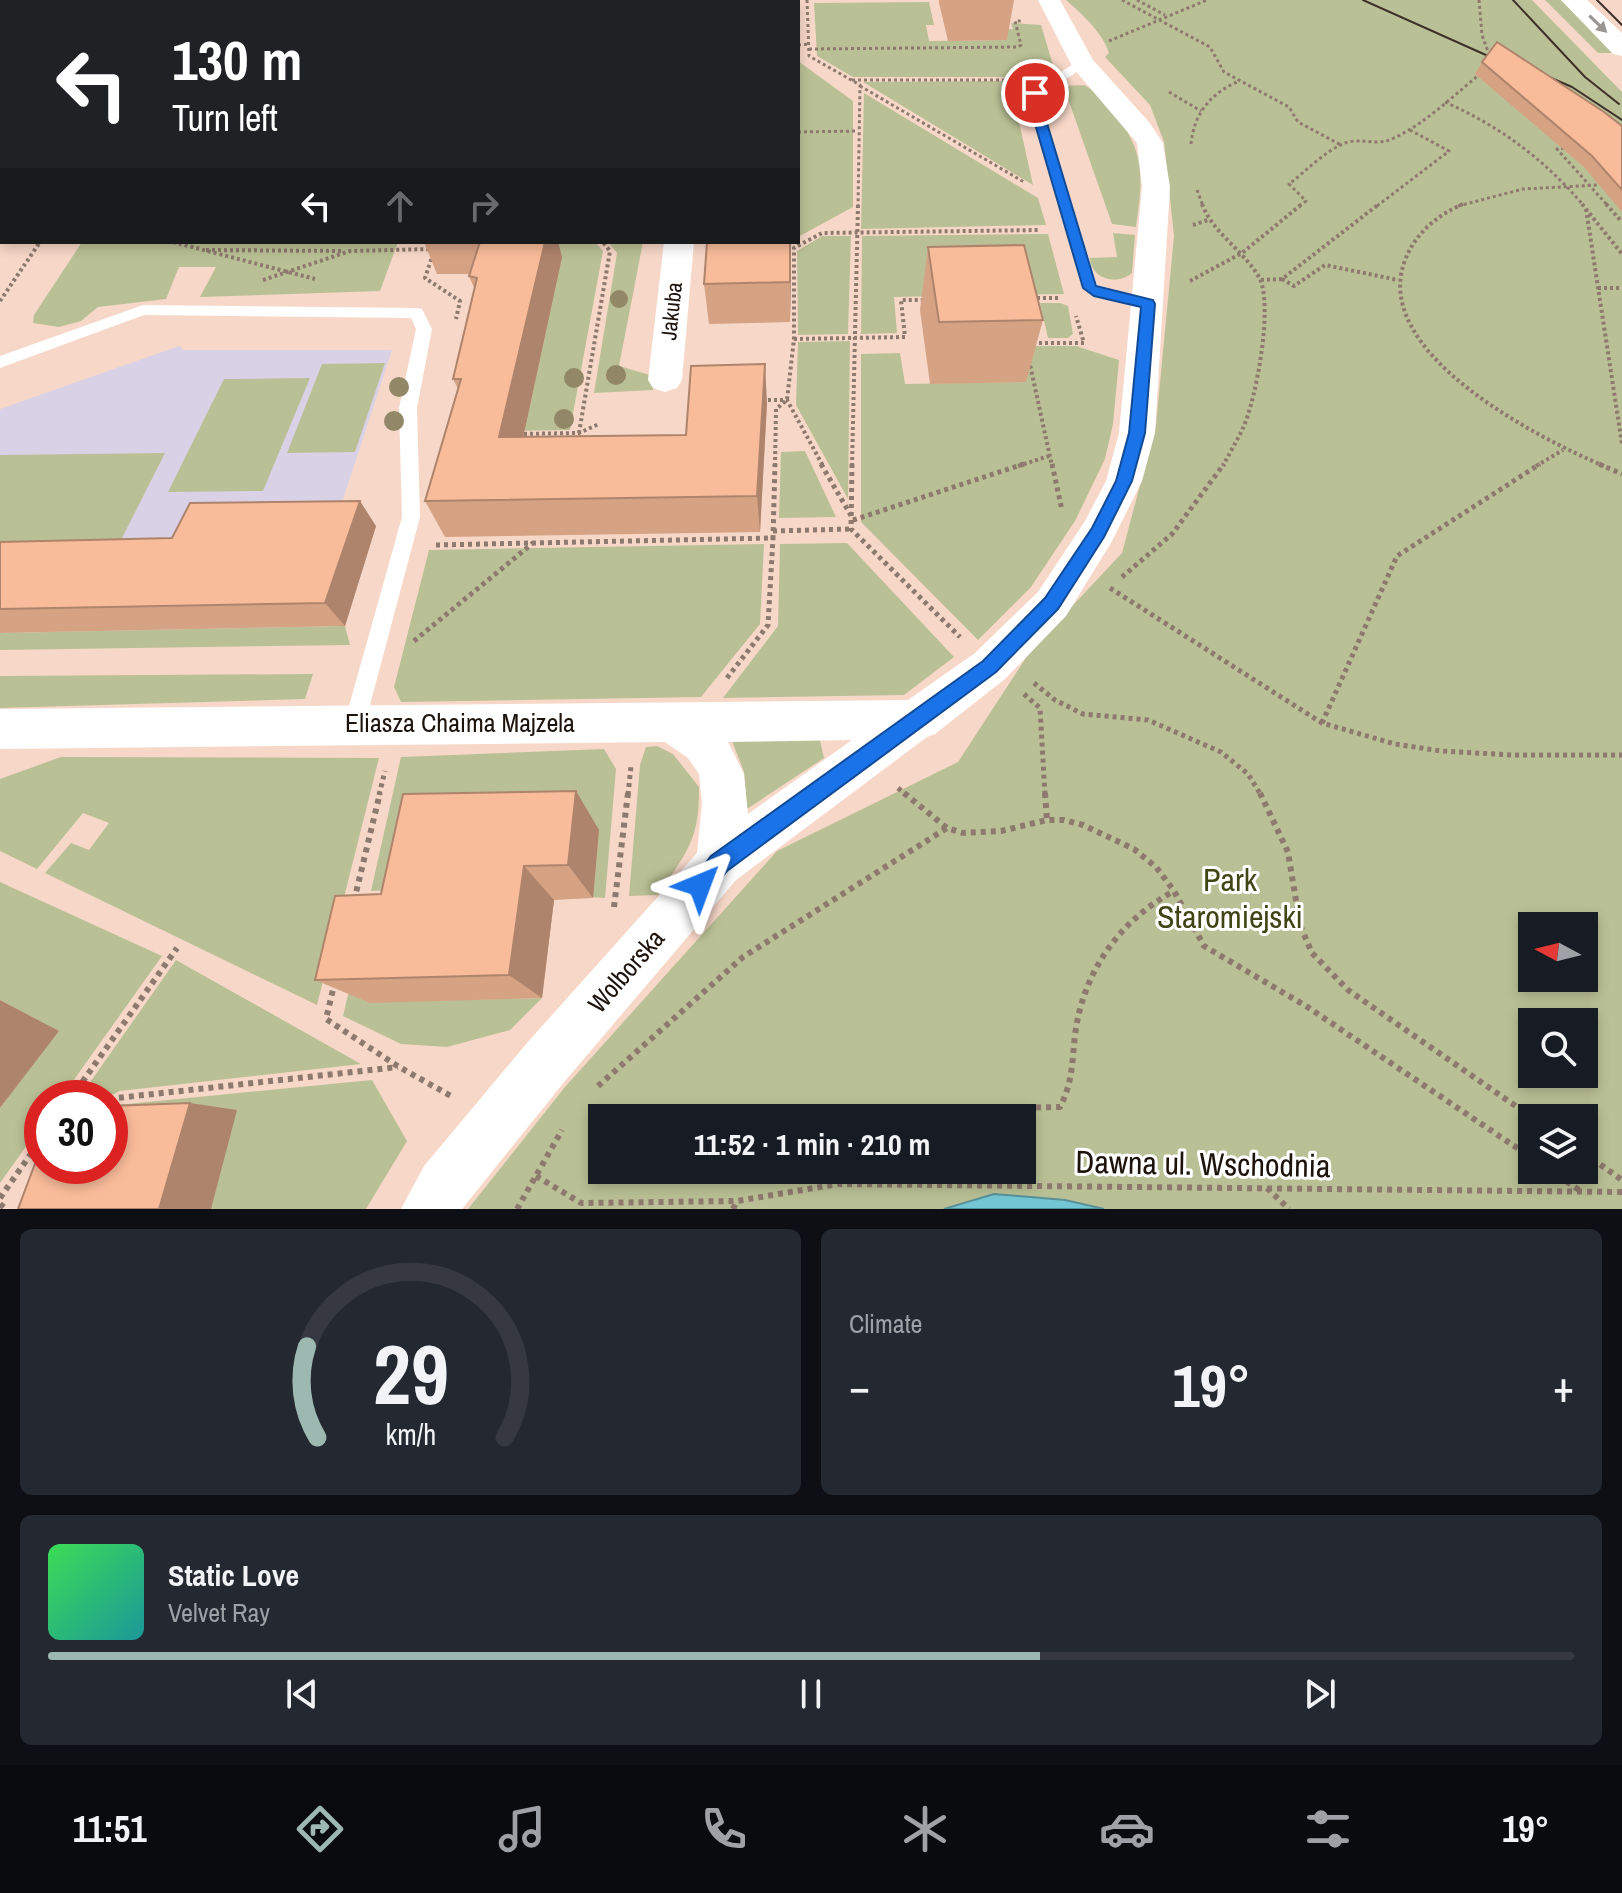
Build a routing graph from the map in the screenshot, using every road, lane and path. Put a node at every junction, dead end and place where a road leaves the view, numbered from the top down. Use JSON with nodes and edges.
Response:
{"nodes":[{"id":1,"x":807,"y":0,"type":"edge"},
{"id":2,"x":1049,"y":0,"type":"edge"},
{"id":3,"x":1122,"y":0,"type":"edge"},
{"id":4,"x":1137,"y":0,"type":"edge"},
{"id":5,"x":1207,"y":0,"type":"edge"},
{"id":6,"x":1479,"y":0,"type":"edge"},
{"id":7,"x":1573,"y":0,"type":"edge"},
{"id":8,"x":1165,"y":15,"type":"junction"},
{"id":9,"x":1029,"y":21,"type":"dead end"},
{"id":10,"x":1160,"y":21,"type":"junction"},
{"id":11,"x":800,"y":45,"type":"edge"},
{"id":12,"x":809,"y":46,"type":"junction"},
{"id":13,"x":1622,"y":48,"type":"edge"},
{"id":14,"x":1078,"y":57,"type":"junction"},
{"id":15,"x":1492,"y":64,"type":"edge"},
{"id":16,"x":1480,"y":73,"type":"edge"},
{"id":17,"x":851,"y":80,"type":"junction"},
{"id":18,"x":1017,"y":80,"type":"dead end"},
{"id":19,"x":1239,"y":81,"type":"junction"},
{"id":20,"x":860,"y":85,"type":"junction"},
{"id":21,"x":1169,"y":92,"type":"dead end"},
{"id":22,"x":1445,"y":102,"type":"junction"},
{"id":23,"x":1201,"y":111,"type":"junction"},
{"id":24,"x":1408,"y":129,"type":"junction"},
{"id":25,"x":858,"y":131,"type":"junction"},
{"id":26,"x":800,"y":132,"type":"edge"},
{"id":27,"x":1341,"y":145,"type":"junction"},
{"id":28,"x":1564,"y":148,"type":"edge"},
{"id":29,"x":1191,"y":150,"type":"dead end"},
{"id":30,"x":1591,"y":185,"type":"junction"},
{"id":31,"x":1599,"y":185,"type":"dead end"},
{"id":32,"x":1031,"y":186,"type":"dead end"},
{"id":33,"x":1567,"y":186,"type":"junction"},
{"id":34,"x":1197,"y":190,"type":"dead end"},
{"id":35,"x":1586,"y":209,"type":"junction"},
{"id":36,"x":1208,"y":220,"type":"junction"},
{"id":37,"x":1622,"y":222,"type":"edge"},
{"id":38,"x":1072,"y":229,"type":"junction"},
{"id":39,"x":857,"y":232,"type":"junction"},
{"id":40,"x":1153,"y":232,"type":"junction"},
{"id":41,"x":39,"y":244,"type":"edge"},
{"id":42,"x":179,"y":244,"type":"edge"},
{"id":43,"x":605,"y":244,"type":"edge"},
{"id":44,"x":679,"y":244,"type":"edge"},
{"id":45,"x":197,"y":250,"type":"junction"},
{"id":46,"x":350,"y":251,"type":"dead end"},
{"id":47,"x":1242,"y":253,"type":"junction"},
{"id":48,"x":1622,"y":254,"type":"edge"},
{"id":49,"x":315,"y":279,"type":"dead end"},
{"id":50,"x":1282,"y":279,"type":"junction"},
{"id":51,"x":1261,"y":280,"type":"junction"},
{"id":52,"x":1398,"y":280,"type":"junction"},
{"id":53,"x":1090,"y":288,"type":"junction"},
{"id":54,"x":1598,"y":288,"type":"junction"},
{"id":55,"x":1622,"y":288,"type":"edge"},
{"id":56,"x":1025,"y":298,"type":"edge"},
{"id":57,"x":1071,"y":298,"type":"junction"},
{"id":58,"x":932,"y":300,"type":"edge"},
{"id":59,"x":0,"y":301,"type":"edge"},
{"id":60,"x":1148,"y":304,"type":"junction"},
{"id":61,"x":794,"y":339,"type":"junction"},
{"id":62,"x":855,"y":339,"type":"junction"},
{"id":63,"x":1025,"y":343,"type":"edge"},
{"id":64,"x":1028,"y":357,"type":"edge"},
{"id":65,"x":0,"y":362,"type":"edge"},
{"id":66,"x":665,"y":380,"type":"dead end"},
{"id":67,"x":756,"y":399,"type":"edge"},
{"id":68,"x":787,"y":400,"type":"junction"},
{"id":69,"x":579,"y":433,"type":"edge"},
{"id":70,"x":1622,"y":444,"type":"edge"},
{"id":71,"x":1564,"y":449,"type":"junction"},
{"id":72,"x":1049,"y":456,"type":"junction"},
{"id":73,"x":1622,"y":474,"type":"edge"},
{"id":74,"x":853,"y":520,"type":"junction"},
{"id":75,"x":851,"y":529,"type":"junction"},
{"id":76,"x":773,"y":534,"type":"junction"},
{"id":77,"x":533,"y":543,"type":"junction"},
{"id":78,"x":451,"y":545,"type":"dead end"},
{"id":79,"x":1087,"y":581,"type":"junction"},
{"id":80,"x":1110,"y":587,"type":"junction"},
{"id":81,"x":424,"y":632,"type":"dead end"},
{"id":82,"x":990,"y":666,"type":"junction"},
{"id":83,"x":920,"y":720,"type":"junction"},
{"id":84,"x":682,"y":722,"type":"junction"},
{"id":85,"x":1322,"y":723,"type":"junction"},
{"id":86,"x":355,"y":724,"type":"junction"},
{"id":87,"x":0,"y":729,"type":"edge"},
{"id":88,"x":1622,"y":755,"type":"edge"},
{"id":89,"x":863,"y":760,"type":"junction"},
{"id":90,"x":631,"y":763,"type":"dead end"},
{"id":91,"x":1047,"y":820,"type":"junction"},
{"id":92,"x":947,"y":828,"type":"junction"},
{"id":93,"x":719,"y":863,"type":"junction"},
{"id":94,"x":1174,"y":891,"type":"junction"},
{"id":95,"x":612,"y":921,"type":"dead end"},
{"id":96,"x":177,"y":948,"type":"dead end"},
{"id":97,"x":399,"y":1067,"type":"dead end"},
{"id":98,"x":84,"y":1080,"type":"edge"},
{"id":99,"x":566,"y":1080,"type":"junction"},
{"id":100,"x":128,"y":1097,"type":"edge"},
{"id":101,"x":1036,"y":1107,"type":"edge"},
{"id":102,"x":1518,"y":1108,"type":"edge"},
{"id":103,"x":567,"y":1121,"type":"dead end"},
{"id":104,"x":1518,"y":1149,"type":"edge"},
{"id":105,"x":1598,"y":1163,"type":"edge"},
{"id":106,"x":24,"y":1164,"type":"edge"},
{"id":107,"x":536,"y":1176,"type":"junction"},
{"id":108,"x":1622,"y":1180,"type":"edge"},
{"id":109,"x":838,"y":1184,"type":"joint"},
{"id":110,"x":1571,"y":1184,"type":"edge"},
{"id":111,"x":1267,"y":1188,"type":"junction"},
{"id":112,"x":1581,"y":1191,"type":"junction"},
{"id":113,"x":1622,"y":1192,"type":"edge"},
{"id":114,"x":0,"y":1198,"type":"edge"},
{"id":115,"x":0,"y":1204,"type":"edge"},
{"id":116,"x":735,"y":1205,"type":"edge"},
{"id":117,"x":6,"y":1209,"type":"edge"},
{"id":118,"x":430,"y":1209,"type":"edge"},
{"id":119,"x":517,"y":1209,"type":"edge"},
{"id":120,"x":1289,"y":1209,"type":"edge"}],
"edges":[{"from":1,"to":12,"type":"path"},
{"from":2,"to":14,"type":"street","name":"Wolborska"},
{"from":3,"to":10,"type":"path"},
{"from":4,"to":8,"type":"path"},
{"from":5,"to":8,"type":"path"},
{"from":6,"to":15,"type":"path"},
{"from":7,"to":13,"type":"main road","one_way":true},
{"from":8,"to":10,"type":"path"},
{"from":9,"to":12,"type":"path"},
{"from":10,"to":14,"type":"path"},
{"from":10,"to":19,"type":"path"},
{"from":11,"to":12,"type":"path"},
{"from":12,"to":17,"type":"path"},
{"from":14,"to":38,"type":"lane"},
{"from":14,"to":40,"type":"street","name":"Wolborska"},
{"from":16,"to":22,"type":"path"},
{"from":17,"to":18,"type":"path"},
{"from":17,"to":20,"type":"path"},
{"from":19,"to":23,"type":"path"},
{"from":19,"to":27,"type":"path"},
{"from":20,"to":25,"type":"path"},
{"from":20,"to":32,"type":"path"},
{"from":21,"to":23,"type":"path"},
{"from":22,"to":24,"type":"path"},
{"from":22,"to":33,"type":"path"},
{"from":23,"to":29,"type":"path"},
{"from":24,"to":27,"type":"path"},
{"from":24,"to":50,"type":"path"},
{"from":25,"to":26,"type":"path"},
{"from":25,"to":39,"type":"path"},
{"from":27,"to":47,"type":"path"},
{"from":28,"to":30,"type":"path"},
{"from":30,"to":31,"type":"path"},
{"from":30,"to":33,"type":"path"},
{"from":30,"to":37,"type":"path"},
{"from":33,"to":35,"type":"path"},
{"from":33,"to":52,"type":"path"},
{"from":34,"to":36,"type":"path"},
{"from":35,"to":48,"type":"path"},
{"from":35,"to":54,"type":"path"},
{"from":36,"to":40,"type":"path"},
{"from":36,"to":47,"type":"path"},
{"from":38,"to":39,"type":"path"},
{"from":38,"to":53,"type":"lane"},
{"from":39,"to":61,"type":"path"},
{"from":39,"to":62,"type":"path"},
{"from":40,"to":60,"type":"street","name":"Wolborska"},
{"from":41,"to":59,"type":"path"},
{"from":42,"to":45,"type":"path"},
{"from":43,"to":69,"type":"path"},
{"from":44,"to":66,"type":"street","name":"Jakuba"},
{"from":45,"to":46,"type":"path"},
{"from":45,"to":49,"type":"path"},
{"from":47,"to":51,"type":"path"},
{"from":47,"to":60,"type":"path"},
{"from":50,"to":51,"type":"path"},
{"from":50,"to":52,"type":"path"},
{"from":51,"to":80,"type":"path"},
{"from":52,"to":71,"type":"path"},
{"from":53,"to":57,"type":"path"},
{"from":53,"to":60,"type":"lane"},
{"from":54,"to":55,"type":"path"},
{"from":54,"to":70,"type":"path"},
{"from":56,"to":57,"type":"path"},
{"from":57,"to":63,"type":"path"},
{"from":58,"to":62,"type":"path"},
{"from":60,"to":79,"type":"street","name":"Wolborska"},
{"from":61,"to":62,"type":"path"},
{"from":61,"to":68,"type":"path"},
{"from":62,"to":74,"type":"path"},
{"from":64,"to":72,"type":"path"},
{"from":65,"to":86,"type":"lane"},
{"from":67,"to":68,"type":"path"},
{"from":68,"to":74,"type":"path"},
{"from":68,"to":76,"type":"path"},
{"from":71,"to":73,"type":"path"},
{"from":71,"to":85,"type":"path"},
{"from":72,"to":74,"type":"path"},
{"from":72,"to":79,"type":"path"},
{"from":74,"to":75,"type":"path"},
{"from":75,"to":76,"type":"path"},
{"from":75,"to":82,"type":"path"},
{"from":76,"to":77,"type":"path"},
{"from":76,"to":84,"type":"path"},
{"from":77,"to":78,"type":"path"},
{"from":77,"to":81,"type":"path"},
{"from":79,"to":80,"type":"path"},
{"from":79,"to":82,"type":"street","name":"Wolborska"},
{"from":80,"to":85,"type":"path"},
{"from":82,"to":83,"type":"street","name":"Wolborska"},
{"from":83,"to":84,"type":"street","name":"Eliasza Chaima Majzela"},
{"from":83,"to":89,"type":"street","name":"Wolborska"},
{"from":84,"to":86,"type":"street","name":"Eliasza Chaima Majzela"},
{"from":84,"to":93,"type":"street"},
{"from":85,"to":88,"type":"path"},
{"from":86,"to":87,"type":"street","name":"Eliasza Chaima Majzela"},
{"from":89,"to":92,"type":"path"},
{"from":89,"to":93,"type":"street","name":"Wolborska"},
{"from":90,"to":95,"type":"path"},
{"from":91,"to":92,"type":"path"},
{"from":91,"to":94,"type":"path"},
{"from":91,"to":102,"type":"path"},
{"from":92,"to":99,"type":"path"},
{"from":93,"to":99,"type":"street","name":"Wolborska"},
{"from":94,"to":101,"type":"path"},
{"from":94,"to":104,"type":"path"},
{"from":96,"to":98,"type":"path"},
{"from":97,"to":100,"type":"path"},
{"from":99,"to":118,"type":"street","name":"Wolborska"},
{"from":103,"to":107,"type":"path"},
{"from":105,"to":108,"type":"path"},
{"from":106,"to":114,"type":"path"},
{"from":107,"to":116,"type":"path","name":"Dawna ul. Wschodnia"},
{"from":107,"to":119,"type":"path"},
{"from":109,"to":111,"type":"path","name":"Dawna ul. Wschodnia"},
{"from":109,"to":116,"type":"path","name":"Dawna ul. Wschodnia"},
{"from":110,"to":112,"type":"path"},
{"from":111,"to":112,"type":"path","name":"Dawna ul. Wschodnia"},
{"from":111,"to":120,"type":"path"},
{"from":112,"to":113,"type":"path","name":"Dawna ul. Wschodnia"},
{"from":115,"to":117,"type":"path"}]}
